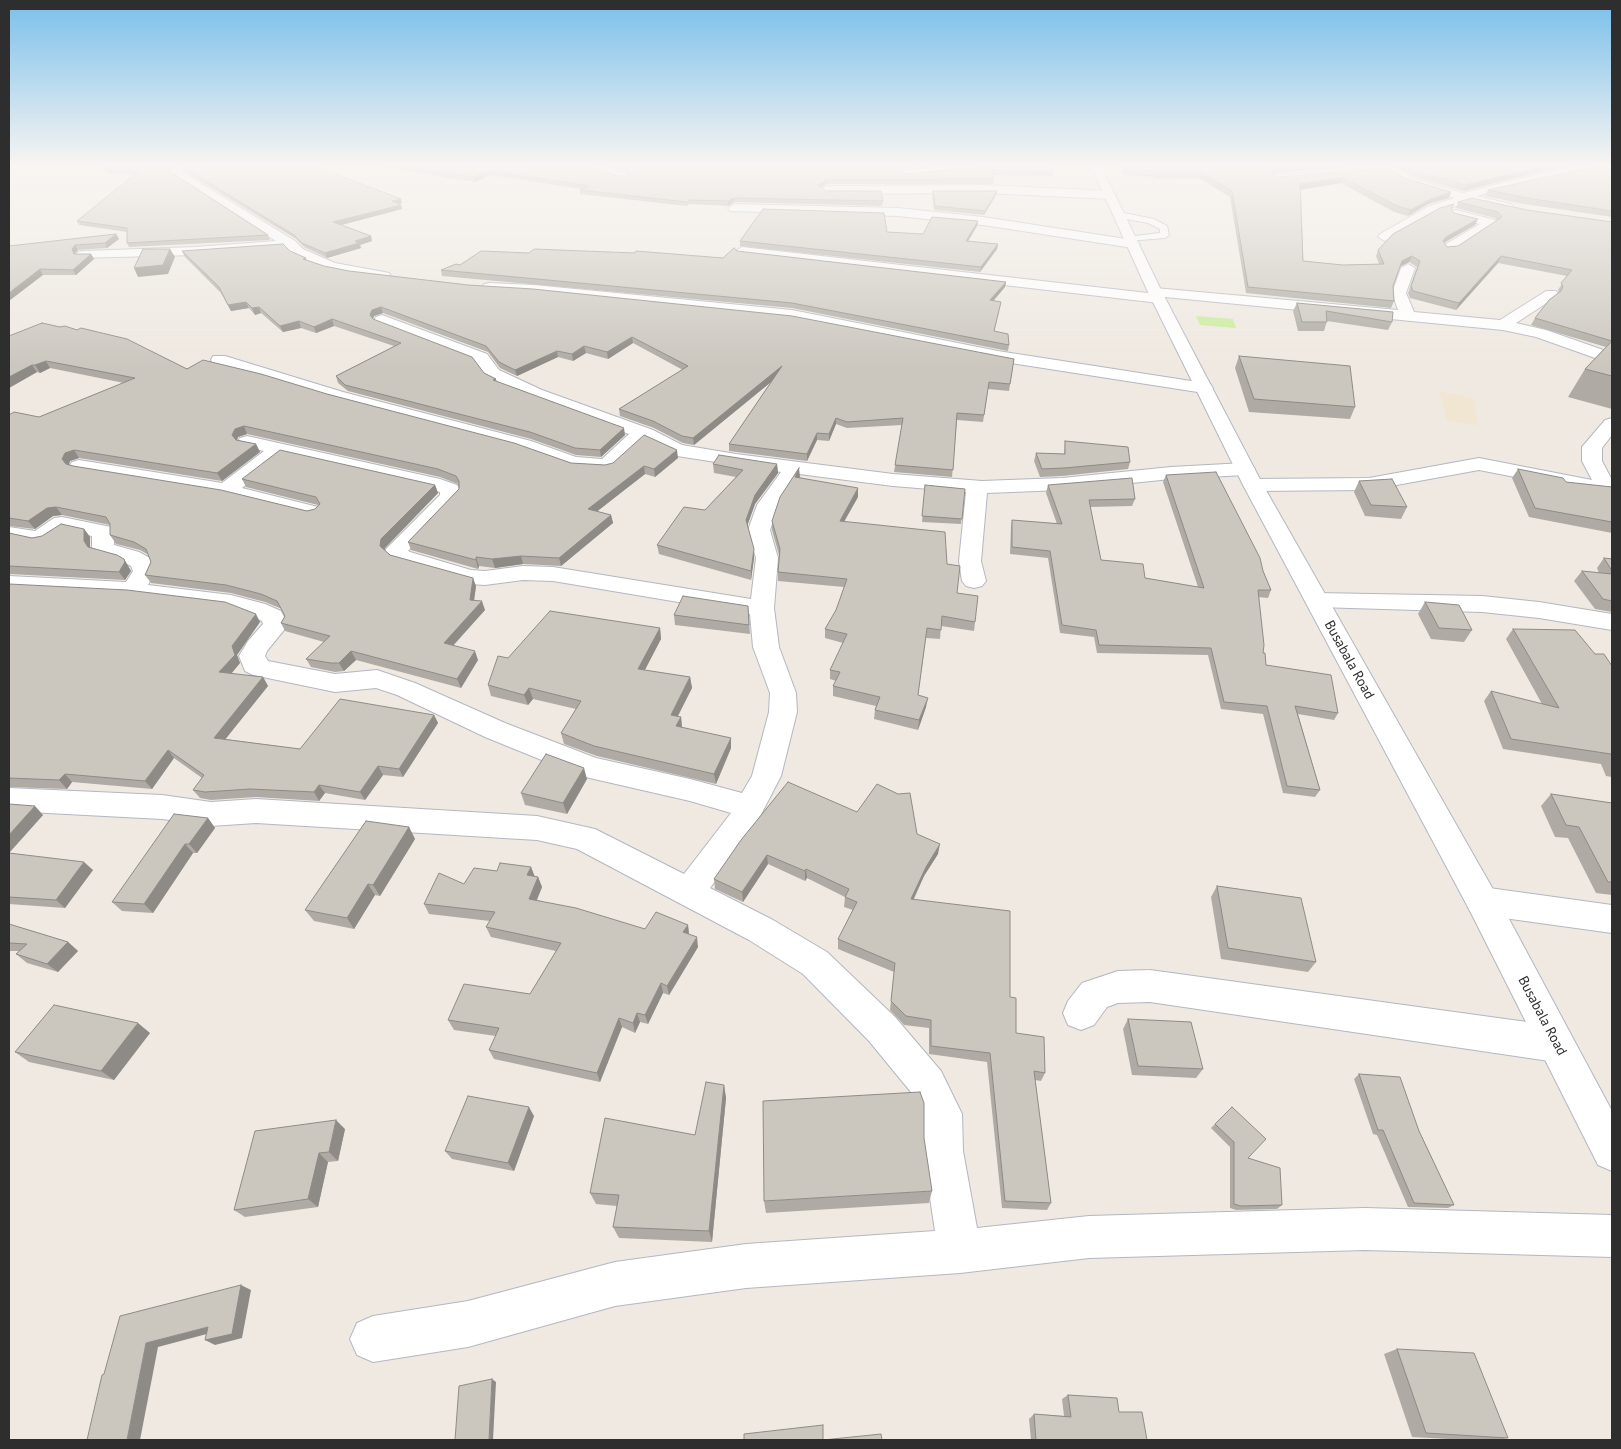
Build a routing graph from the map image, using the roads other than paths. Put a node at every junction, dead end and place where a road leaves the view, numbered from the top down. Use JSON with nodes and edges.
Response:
{"nodes":[{"id":1,"x":267,"y":232,"type":"edge"},
{"id":2,"x":1058,"y":232,"type":"edge"},
{"id":3,"x":1127,"y":232,"type":"edge"},
{"id":4,"x":1165,"y":232,"type":"edge"},
{"id":5,"x":1394,"y":232,"type":"edge"},
{"id":6,"x":1475,"y":232,"type":"edge"},
{"id":7,"x":1385,"y":237,"type":"dead end"},
{"id":8,"x":1132,"y":242,"type":"junction"},
{"id":9,"x":286,"y":244,"type":"junction"},
{"id":10,"x":1449,"y":248,"type":"edge"},
{"id":11,"x":742,"y":251,"type":"edge"},
{"id":12,"x":83,"y":255,"type":"edge"},
{"id":13,"x":1408,"y":268,"type":"edge"},
{"id":14,"x":402,"y":278,"type":"edge"},
{"id":15,"x":470,"y":286,"type":"edge"},
{"id":16,"x":1551,"y":294,"type":"dead end"},
{"id":17,"x":1157,"y":296,"type":"junction"},
{"id":18,"x":1408,"y":315,"type":"junction"},
{"id":19,"x":382,"y":320,"type":"edge"},
{"id":20,"x":1502,"y":325,"type":"junction"},
{"id":21,"x":1612,"y":359,"type":"edge"},
{"id":22,"x":219,"y":360,"type":"dead end"},
{"id":23,"x":1204,"y":388,"type":"junction"},
{"id":24,"x":1612,"y":424,"type":"edge"},
{"id":25,"x":642,"y":433,"type":"junction"},
{"id":26,"x":247,"y":442,"type":"edge"},
{"id":27,"x":279,"y":449,"type":"junction"},
{"id":28,"x":79,"y":466,"type":"edge"},
{"id":29,"x":794,"y":467,"type":"junction"},
{"id":30,"x":1249,"y":477,"type":"junction"},
{"id":31,"x":977,"y":486,"type":"junction"},
{"id":32,"x":226,"y":490,"type":"junction"},
{"id":33,"x":1610,"y":490,"type":"edge"},
{"id":34,"x":311,"y":511,"type":"edge"},
{"id":35,"x":9,"y":533,"type":"edge"},
{"id":36,"x":974,"y":581,"type":"dead end"},
{"id":37,"x":9,"y":583,"type":"edge"},
{"id":38,"x":133,"y":590,"type":"junction"},
{"id":39,"x":1316,"y":600,"type":"junction"},
{"id":40,"x":762,"y":608,"type":"junction"},
{"id":41,"x":1612,"y":622,"type":"edge"},
{"id":42,"x":9,"y":800,"type":"edge"},
{"id":43,"x":750,"y":807,"type":"junction"},
{"id":44,"x":689,"y":892,"type":"junction"},
{"id":45,"x":1482,"y":901,"type":"junction"},
{"id":46,"x":1612,"y":920,"type":"edge"},
{"id":47,"x":1081,"y":1013,"type":"dead end"},
{"id":48,"x":1556,"y":1044,"type":"junction"},
{"id":49,"x":1612,"y":1151,"type":"edge"},
{"id":50,"x":1612,"y":1236,"type":"edge"},
{"id":51,"x":960,"y":1251,"type":"junction"},
{"id":52,"x":373,"y":1339,"type":"dead end"}],
"edges":[{"from":1,"to":9,"type":"street"},
{"from":2,"to":8,"type":"street"},
{"from":3,"to":8,"type":"street","name":"Busabala Road"},
{"from":4,"to":8,"type":"lane"},
{"from":5,"to":7,"type":"street"},
{"from":6,"to":10,"type":"street"},
{"from":8,"to":17,"type":"street","name":"Busabala Road"},
{"from":9,"to":12,"type":"street"},
{"from":9,"to":14,"type":"street"},
{"from":11,"to":17,"type":"street"},
{"from":13,"to":18,"type":"street"},
{"from":15,"to":23,"type":"street"},
{"from":16,"to":20,"type":"street"},
{"from":17,"to":18,"type":"street"},
{"from":17,"to":23,"type":"street","name":"Busabala Road"},
{"from":18,"to":20,"type":"street"},
{"from":19,"to":25,"type":"street"},
{"from":20,"to":21,"type":"street"},
{"from":22,"to":25,"type":"street"},
{"from":23,"to":30,"type":"street","name":"Busabala Road"},
{"from":24,"to":33,"type":"street"},
{"from":25,"to":29,"type":"street"},
{"from":26,"to":27,"type":"street"},
{"from":27,"to":32,"type":"street"},
{"from":27,"to":40,"type":"street"},
{"from":28,"to":32,"type":"street"},
{"from":29,"to":31,"type":"street"},
{"from":29,"to":40,"type":"street"},
{"from":30,"to":31,"type":"street"},
{"from":30,"to":33,"type":"street"},
{"from":30,"to":39,"type":"street","name":"Busabala Road"},
{"from":31,"to":36,"type":"street"},
{"from":32,"to":34,"type":"street"},
{"from":35,"to":38,"type":"street"},
{"from":37,"to":38,"type":"street"},
{"from":38,"to":43,"type":"street"},
{"from":39,"to":41,"type":"street"},
{"from":39,"to":45,"type":"street","name":"Busabala Road"},
{"from":40,"to":43,"type":"street"},
{"from":42,"to":44,"type":"street"},
{"from":43,"to":44,"type":"street"},
{"from":44,"to":51,"type":"street"},
{"from":45,"to":46,"type":"street"},
{"from":45,"to":48,"type":"street","name":"Busabala Road"},
{"from":47,"to":48,"type":"street"},
{"from":48,"to":49,"type":"street","name":"Busabala Road"},
{"from":50,"to":51,"type":"street"},
{"from":51,"to":52,"type":"street"}]}
